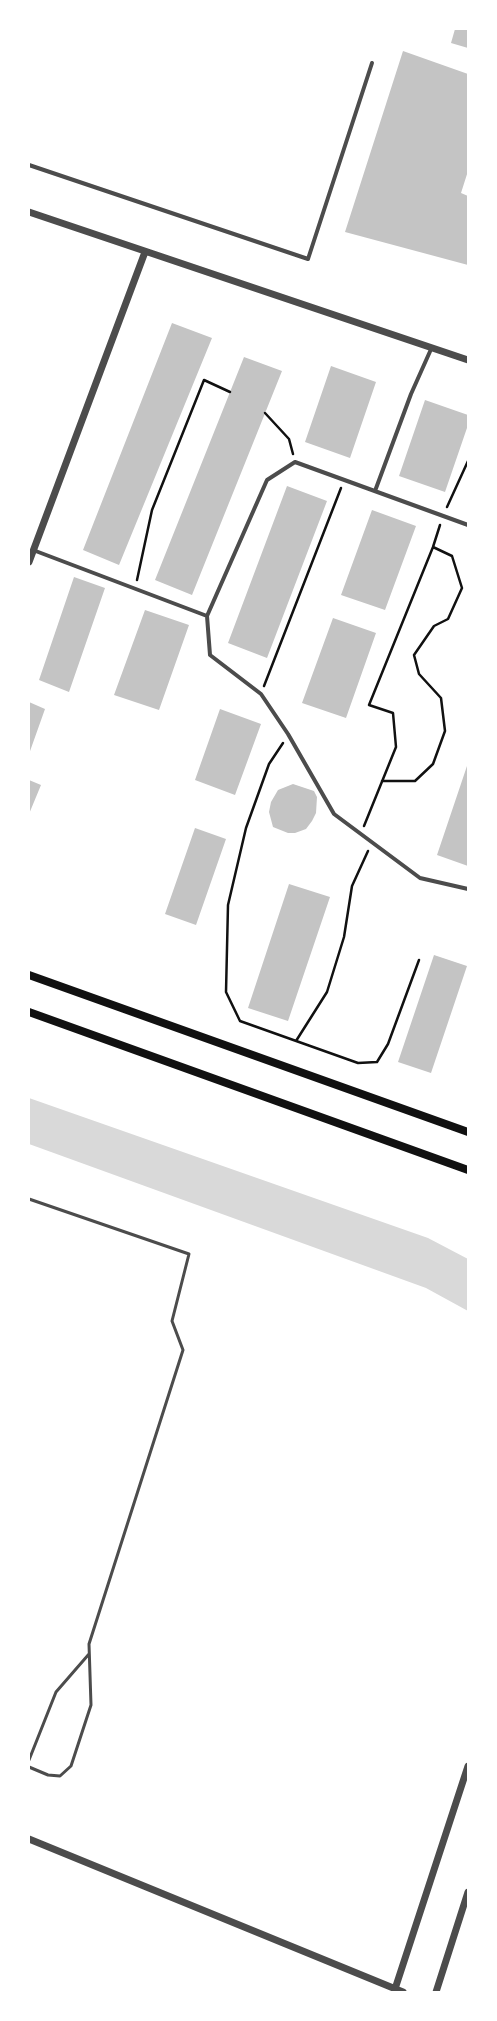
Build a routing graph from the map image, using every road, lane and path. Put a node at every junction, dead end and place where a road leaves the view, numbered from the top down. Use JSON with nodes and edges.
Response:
{"nodes":[{"id":1,"x":372,"y":63,"type":"dead end"},
{"id":2,"x":29,"y":165,"type":"edge"},
{"id":3,"x":29,"y":212,"type":"edge"},
{"id":4,"x":146,"y":252,"type":"junction"},
{"id":5,"x":432,"y":348,"type":"junction"},
{"id":6,"x":468,"y":360,"type":"edge"},
{"id":7,"x":230,"y":392,"type":"dead end"},
{"id":8,"x":265,"y":413,"type":"dead end"},
{"id":9,"x":468,"y":461,"type":"edge"},
{"id":10,"x":295,"y":462,"type":"junction"},
{"id":11,"x":344,"y":480,"type":"junction"},
{"id":12,"x":375,"y":491,"type":"junction"},
{"id":13,"x":443,"y":516,"type":"junction"},
{"id":14,"x":468,"y":525,"type":"edge"},
{"id":15,"x":434,"y":547,"type":"junction"},
{"id":16,"x":33,"y":550,"type":"junction"},
{"id":17,"x":29,"y":562,"type":"edge"},
{"id":18,"x":135,"y":589,"type":"junction"},
{"id":19,"x":207,"y":616,"type":"junction"},
{"id":20,"x":261,"y":694,"type":"junction"},
{"id":21,"x":288,"y":734,"type":"junction"},
{"id":22,"x":382,"y":781,"type":"junction"},
{"id":23,"x":361,"y":834,"type":"junction"},
{"id":24,"x":372,"y":842,"type":"junction"},
{"id":25,"x":468,"y":889,"type":"edge"},
{"id":26,"x":419,"y":960,"type":"dead end"},
{"id":27,"x":29,"y":975,"type":"edge"},
{"id":28,"x":29,"y":1012,"type":"edge"},
{"id":29,"x":296,"y":1041,"type":"junction"},
{"id":30,"x":468,"y":1132,"type":"edge"},
{"id":31,"x":468,"y":1170,"type":"edge"},
{"id":32,"x":29,"y":1199,"type":"edge"},
{"id":33,"x":89,"y":1654,"type":"junction"},
{"id":34,"x":29,"y":1760,"type":"edge"},
{"id":35,"x":468,"y":1766,"type":"edge"},
{"id":36,"x":29,"y":1767,"type":"edge"},
{"id":37,"x":29,"y":1839,"type":"edge"},
{"id":38,"x":468,"y":1892,"type":"edge"},
{"id":39,"x":394,"y":1990,"type":"edge"},
{"id":40,"x":403,"y":1992,"type":"edge"},
{"id":41,"x":436,"y":1992,"type":"edge"}],
"edges":[{"from":1,"to":2,"type":"street"},
{"from":3,"to":4,"type":"street"},
{"from":4,"to":5,"type":"street"},
{"from":4,"to":16,"type":"street"},
{"from":5,"to":6,"type":"street"},
{"from":5,"to":12,"type":"street"},
{"from":7,"to":18,"type":"path"},
{"from":8,"to":10,"type":"path"},
{"from":9,"to":13,"type":"path"},
{"from":10,"to":11,"type":"street"},
{"from":10,"to":19,"type":"street"},
{"from":11,"to":12,"type":"street"},
{"from":11,"to":20,"type":"path"},
{"from":12,"to":13,"type":"street"},
{"from":13,"to":14,"type":"street"},
{"from":13,"to":15,"type":"path"},
{"from":15,"to":22,"type":"path"},
{"from":15,"to":22,"type":"path"},
{"from":16,"to":17,"type":"street"},
{"from":16,"to":18,"type":"street"},
{"from":18,"to":19,"type":"street"},
{"from":19,"to":20,"type":"street"},
{"from":20,"to":21,"type":"street"},
{"from":21,"to":23,"type":"street"},
{"from":21,"to":29,"type":"path"},
{"from":22,"to":23,"type":"path"},
{"from":23,"to":24,"type":"street"},
{"from":24,"to":25,"type":"street"},
{"from":24,"to":29,"type":"path"},
{"from":26,"to":29,"type":"path"},
{"from":27,"to":30,"type":"main road"},
{"from":28,"to":31,"type":"main road"},
{"from":32,"to":33,"type":"lane"},
{"from":33,"to":34,"type":"lane"},
{"from":33,"to":36,"type":"lane"},
{"from":35,"to":39,"type":"street"},
{"from":37,"to":39,"type":"street"},
{"from":38,"to":41,"type":"street"},
{"from":39,"to":40,"type":"street"}]}
